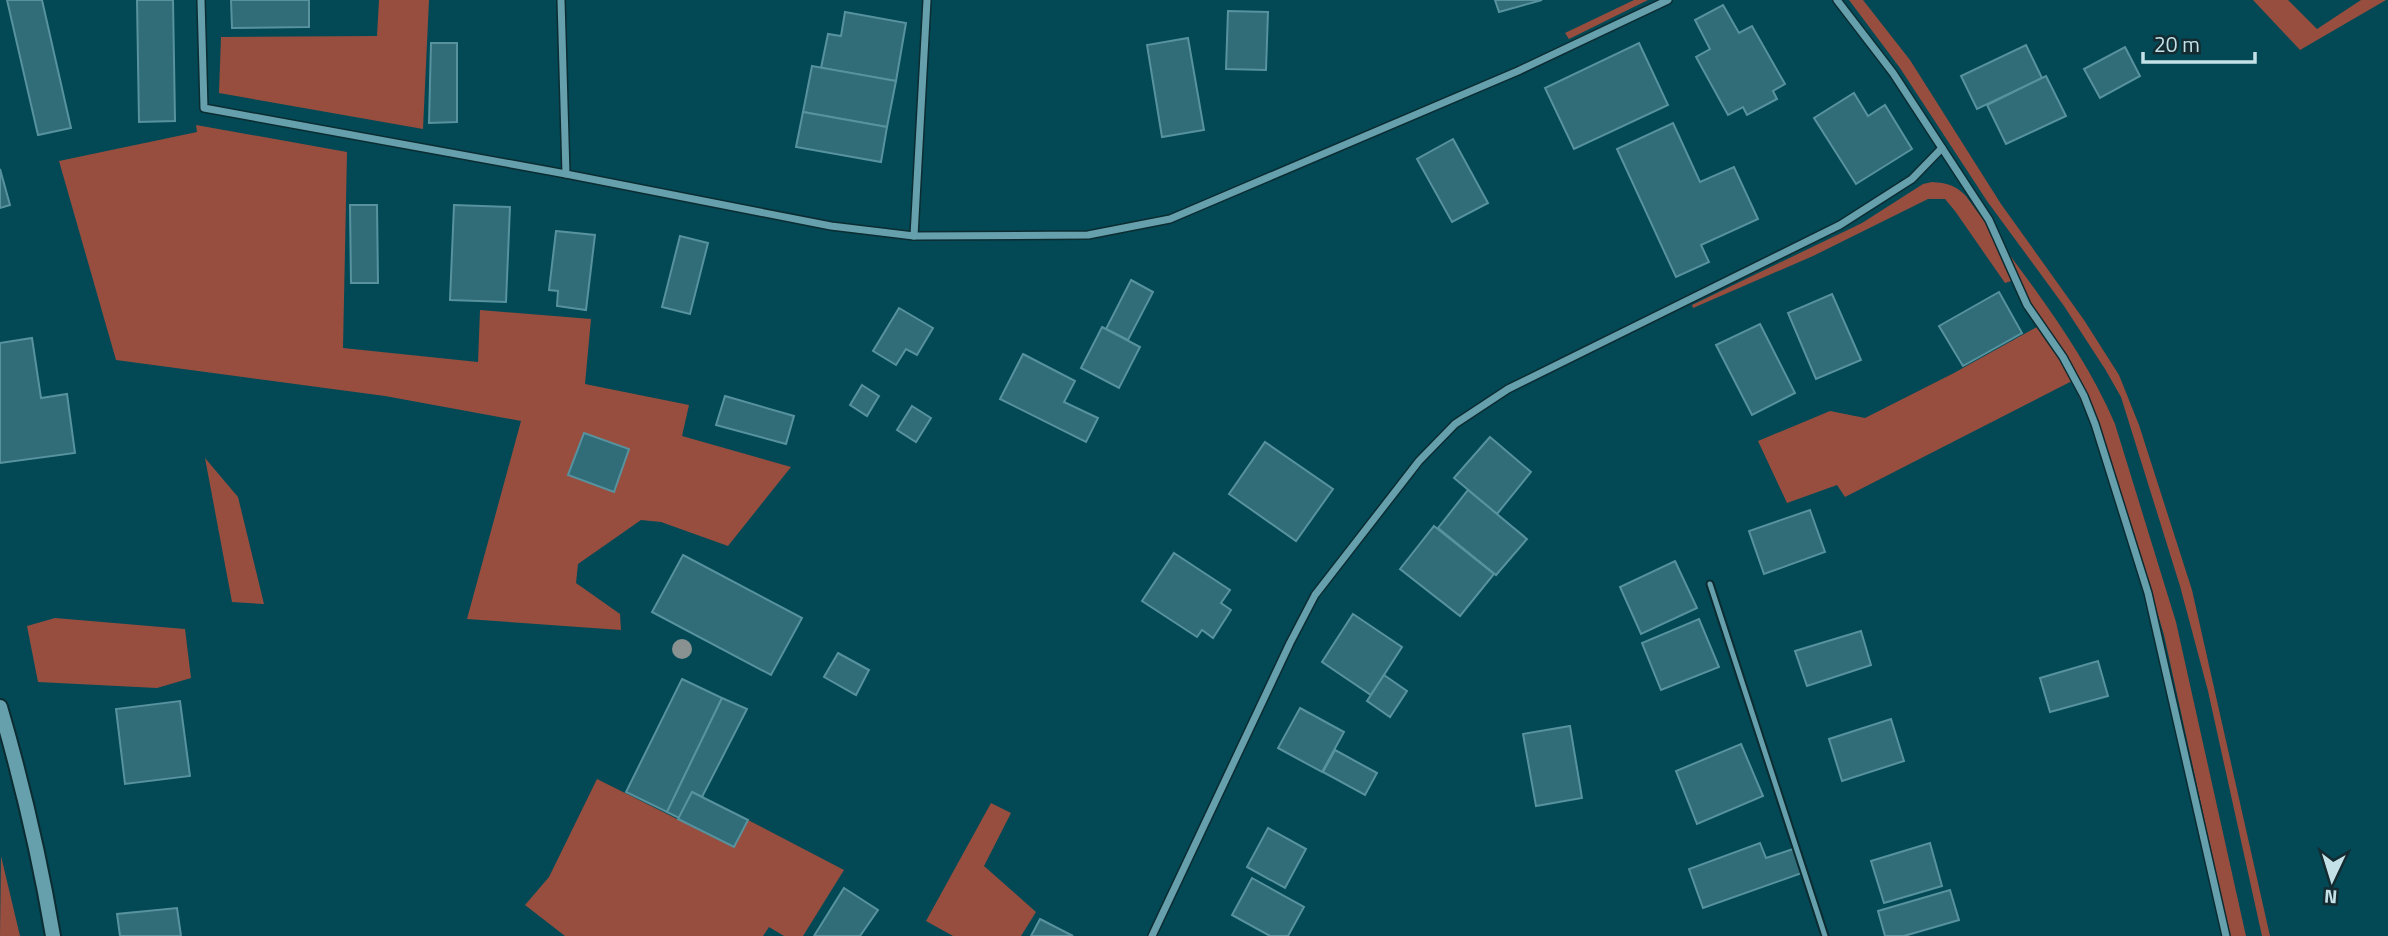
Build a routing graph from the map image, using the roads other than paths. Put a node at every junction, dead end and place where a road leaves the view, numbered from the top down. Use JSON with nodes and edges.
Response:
{"nodes":[{"id":1,"x":201,"y":0,"type":"edge"},
{"id":2,"x":561,"y":0,"type":"edge"},
{"id":3,"x":928,"y":0,"type":"edge"},
{"id":4,"x":1668,"y":0,"type":"edge"},
{"id":5,"x":1837,"y":0,"type":"edge"},
{"id":6,"x":1942,"y":148,"type":"junction"},
{"id":7,"x":566,"y":174,"type":"junction"},
{"id":8,"x":914,"y":236,"type":"junction"},
{"id":9,"x":1710,"y":584,"type":"dead end"},
{"id":10,"x":0,"y":707,"type":"edge"},
{"id":11,"x":53,"y":936,"type":"edge"},
{"id":12,"x":1152,"y":936,"type":"edge"},
{"id":13,"x":1825,"y":936,"type":"edge"},
{"id":14,"x":2226,"y":936,"type":"edge"}],
"edges":[{"from":1,"to":7,"type":"street"},
{"from":2,"to":7,"type":"street"},
{"from":3,"to":8,"type":"street"},
{"from":4,"to":8,"type":"street"},
{"from":5,"to":6,"type":"street"},
{"from":6,"to":12,"type":"street"},
{"from":6,"to":14,"type":"street"},
{"from":7,"to":8,"type":"street"},
{"from":9,"to":13,"type":"lane"},
{"from":10,"to":11,"type":"street"}]}
